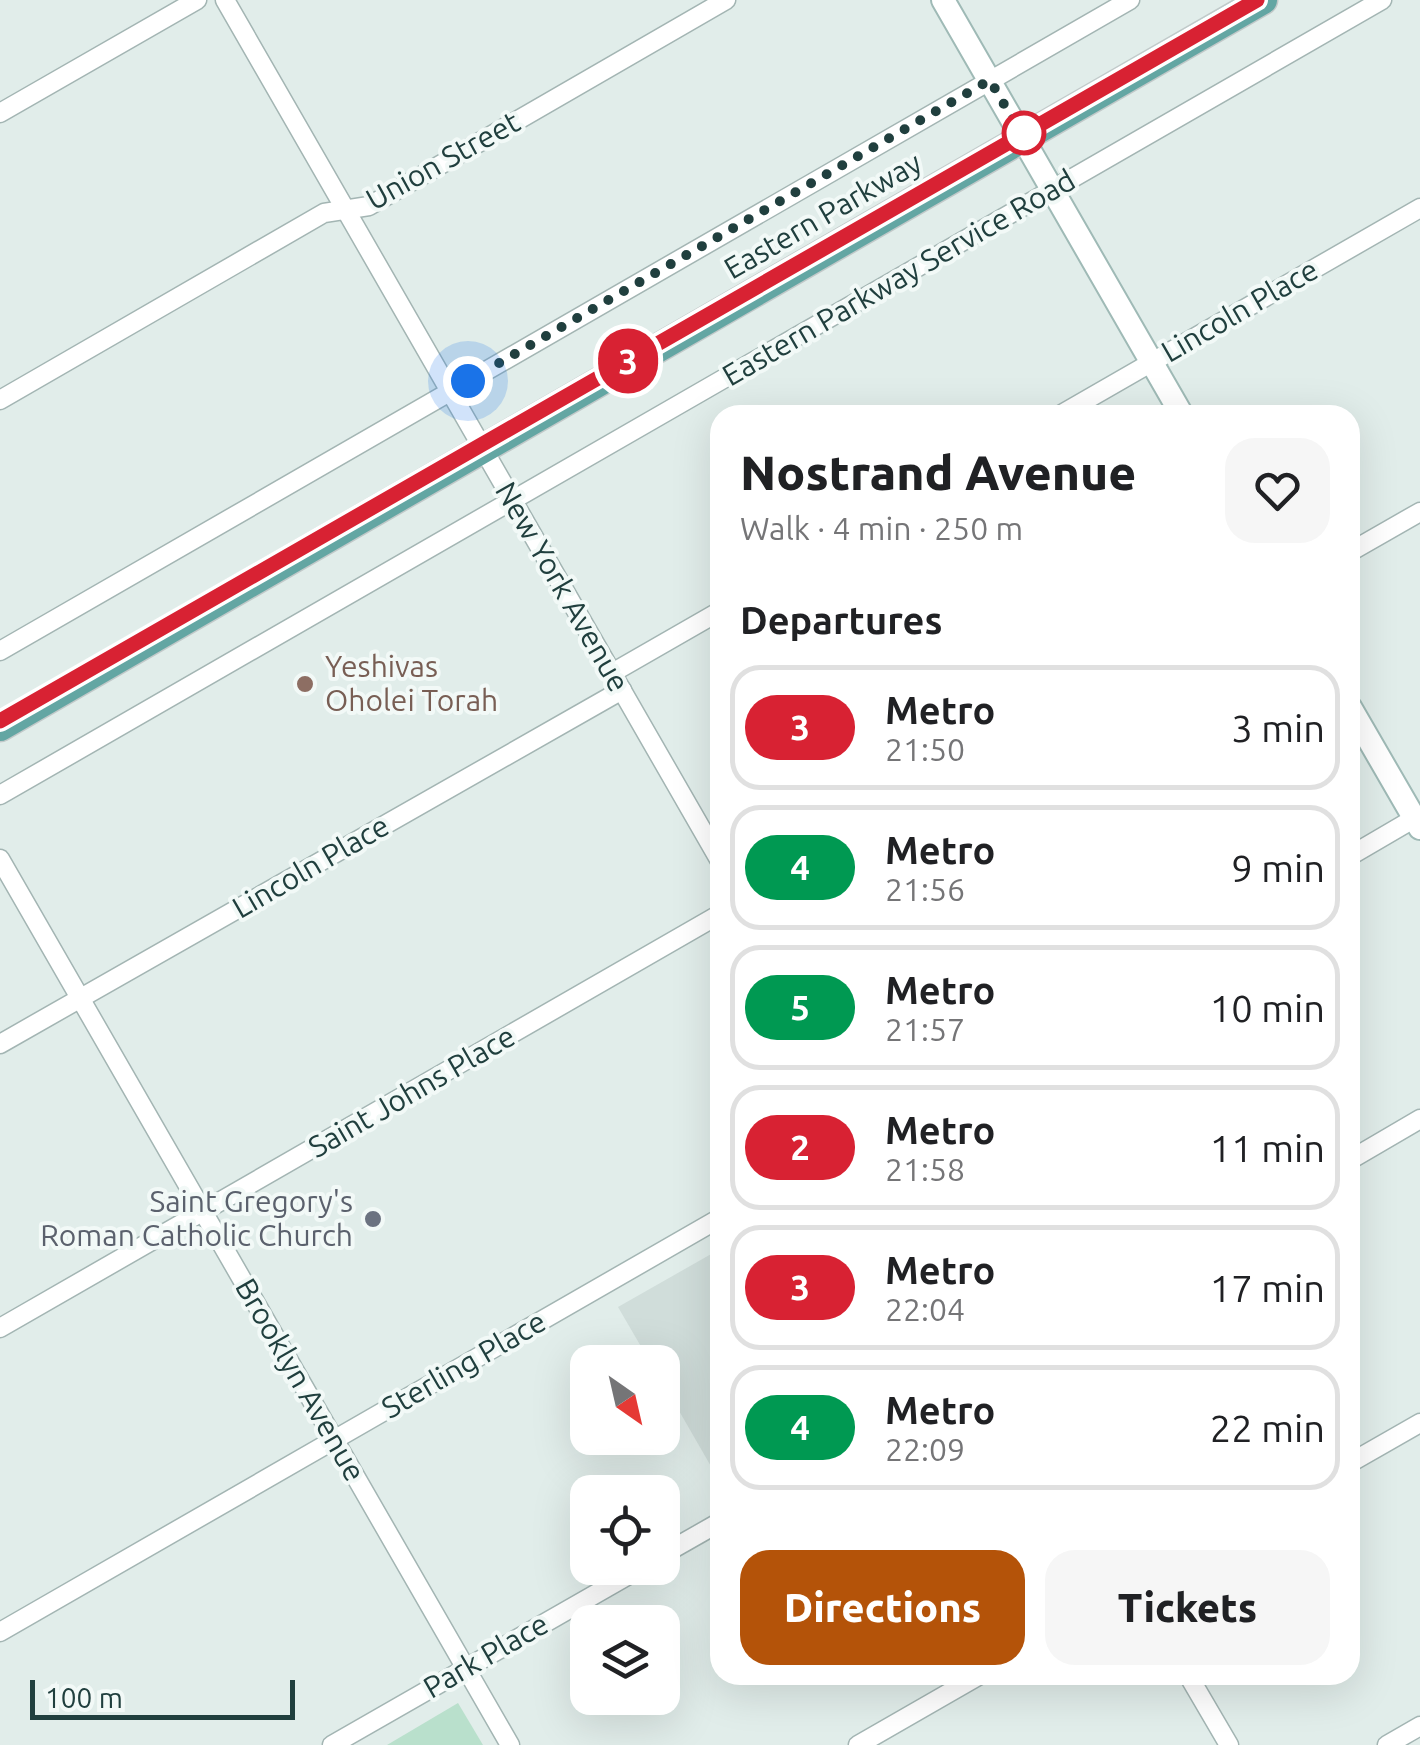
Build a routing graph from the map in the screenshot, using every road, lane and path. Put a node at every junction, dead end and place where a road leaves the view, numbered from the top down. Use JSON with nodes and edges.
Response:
{"nodes":[{"id":1,"x":197,"y":0,"type":"edge"},
{"id":2,"x":225,"y":0,"type":"edge"},
{"id":3,"x":726,"y":0,"type":"edge"},
{"id":4,"x":943,"y":0,"type":"edge"},
{"id":5,"x":1130,"y":0,"type":"edge"},
{"id":6,"x":1263,"y":0,"type":"edge"},
{"id":7,"x":1382,"y":0,"type":"edge"},
{"id":8,"x":990,"y":80,"type":"junction"},
{"id":9,"x":0,"y":113,"type":"edge"},
{"id":10,"x":1024,"y":139,"type":"junction"},
{"id":11,"x":1053,"y":190,"type":"junction"},
{"id":12,"x":1420,"y":208,"type":"edge"},
{"id":13,"x":346,"y":210,"type":"junction"},
{"id":14,"x":1152,"y":362,"type":"junction"},
{"id":15,"x":450,"y":392,"type":"junction"},
{"id":16,"x":0,"y":400,"type":"edge"},
{"id":17,"x":1077,"y":405,"type":"edge"},
{"id":18,"x":1176,"y":405,"type":"edge"},
{"id":19,"x":483,"y":449,"type":"junction"},
{"id":20,"x":512,"y":500,"type":"junction"},
{"id":21,"x":1420,"y":512,"type":"edge"},
{"id":22,"x":1360,"y":546,"type":"edge"},
{"id":23,"x":710,"y":616,"type":"edge"},
{"id":24,"x":0,"y":651,"type":"edge"},
{"id":25,"x":612,"y":673,"type":"junction"},
{"id":26,"x":622,"y":690,"type":"junction"},
{"id":27,"x":1360,"y":724,"type":"edge"},
{"id":28,"x":0,"y":727,"type":"edge"},
{"id":29,"x":0,"y":794,"type":"edge"},
{"id":30,"x":1418,"y":821,"type":"edge"},
{"id":31,"x":710,"y":844,"type":"edge"},
{"id":32,"x":1360,"y":851,"type":"edge"},
{"id":33,"x":0,"y":859,"type":"edge"},
{"id":34,"x":710,"y":920,"type":"edge"},
{"id":35,"x":80,"y":998,"type":"junction"},
{"id":36,"x":0,"y":1044,"type":"edge"},
{"id":37,"x":1420,"y":1119,"type":"edge"},
{"id":38,"x":1360,"y":1154,"type":"edge"},
{"id":39,"x":203,"y":1212,"type":"junction"},
{"id":40,"x":710,"y":1224,"type":"edge"},
{"id":41,"x":0,"y":1328,"type":"edge"},
{"id":42,"x":1420,"y":1423,"type":"edge"},
{"id":43,"x":334,"y":1440,"type":"junction"},
{"id":44,"x":1360,"y":1457,"type":"edge"},
{"id":45,"x":710,"y":1528,"type":"edge"},
{"id":46,"x":680,"y":1545,"type":"edge"},
{"id":47,"x":611,"y":1585,"type":"edge"},
{"id":48,"x":0,"y":1632,"type":"edge"},
{"id":49,"x":466,"y":1668,"type":"junction"},
{"id":50,"x":963,"y":1685,"type":"edge"},
{"id":51,"x":1194,"y":1685,"type":"edge"},
{"id":52,"x":1420,"y":1726,"type":"edge"},
{"id":53,"x":332,"y":1745,"type":"edge"},
{"id":54,"x":510,"y":1745,"type":"edge"},
{"id":55,"x":858,"y":1745,"type":"edge"},
{"id":56,"x":1229,"y":1745,"type":"edge"},
{"id":57,"x":1387,"y":1745,"type":"edge"}],
"edges":[{"from":1,"to":9,"type":"street"},
{"from":2,"to":13,"type":"street","name":"New York Avenue"},
{"from":3,"to":13,"type":"street","name":"Union Street"},
{"from":4,"to":8,"type":"main road"},
{"from":5,"to":8,"type":"street"},
{"from":6,"to":10,"type":"main road","name":"Eastern Parkway"},
{"from":7,"to":11,"type":"street","name":"Eastern Parkway Service Road"},
{"from":8,"to":10,"type":"main road"},
{"from":8,"to":15,"type":"street"},
{"from":10,"to":11,"type":"main road"},
{"from":10,"to":19,"type":"main road","name":"Eastern Parkway"},
{"from":11,"to":14,"type":"main road"},
{"from":11,"to":20,"type":"street","name":"Eastern Parkway Service Road"},
{"from":12,"to":14,"type":"street","name":"Lincoln Place"},
{"from":13,"to":15,"type":"street","name":"New York Avenue"},
{"from":13,"to":16,"type":"street","name":"Union Street"},
{"from":14,"to":17,"type":"street","name":"Lincoln Place"},
{"from":14,"to":18,"type":"main road"},
{"from":15,"to":19,"type":"street","name":"New York Avenue"},
{"from":15,"to":24,"type":"street"},
{"from":19,"to":20,"type":"street","name":"New York Avenue"},
{"from":19,"to":28,"type":"main road","name":"Eastern Parkway"},
{"from":20,"to":25,"type":"street","name":"New York Avenue"},
{"from":20,"to":29,"type":"street","name":"Eastern Parkway Service Road"},
{"from":21,"to":22,"type":"street"},
{"from":23,"to":25,"type":"street"},
{"from":25,"to":26,"type":"street","name":"New York Avenue"},
{"from":26,"to":31,"type":"street","name":"New York Avenue"},
{"from":26,"to":35,"type":"street","name":"Lincoln Place"},
{"from":27,"to":30,"type":"main road"},
{"from":30,"to":32,"type":"street"},
{"from":33,"to":35,"type":"street","name":"Brooklyn Avenue"},
{"from":34,"to":39,"type":"street","name":"Saint Johns Place"},
{"from":35,"to":36,"type":"street","name":"Lincoln Place"},
{"from":35,"to":39,"type":"street","name":"Brooklyn Avenue"},
{"from":37,"to":38,"type":"street"},
{"from":39,"to":41,"type":"street","name":"Saint Johns Place"},
{"from":39,"to":43,"type":"street","name":"Brooklyn Avenue"},
{"from":40,"to":43,"type":"street","name":"Sterling Place"},
{"from":42,"to":44,"type":"street"},
{"from":43,"to":48,"type":"street","name":"Sterling Place"},
{"from":43,"to":49,"type":"street","name":"Brooklyn Avenue"},
{"from":45,"to":46,"type":"street"},
{"from":47,"to":49,"type":"street","name":"Park Place"},
{"from":49,"to":53,"type":"street","name":"Park Place"},
{"from":49,"to":54,"type":"street","name":"Brooklyn Avenue"},
{"from":50,"to":55,"type":"street"},
{"from":51,"to":56,"type":"street"},
{"from":52,"to":57,"type":"street"}]}
